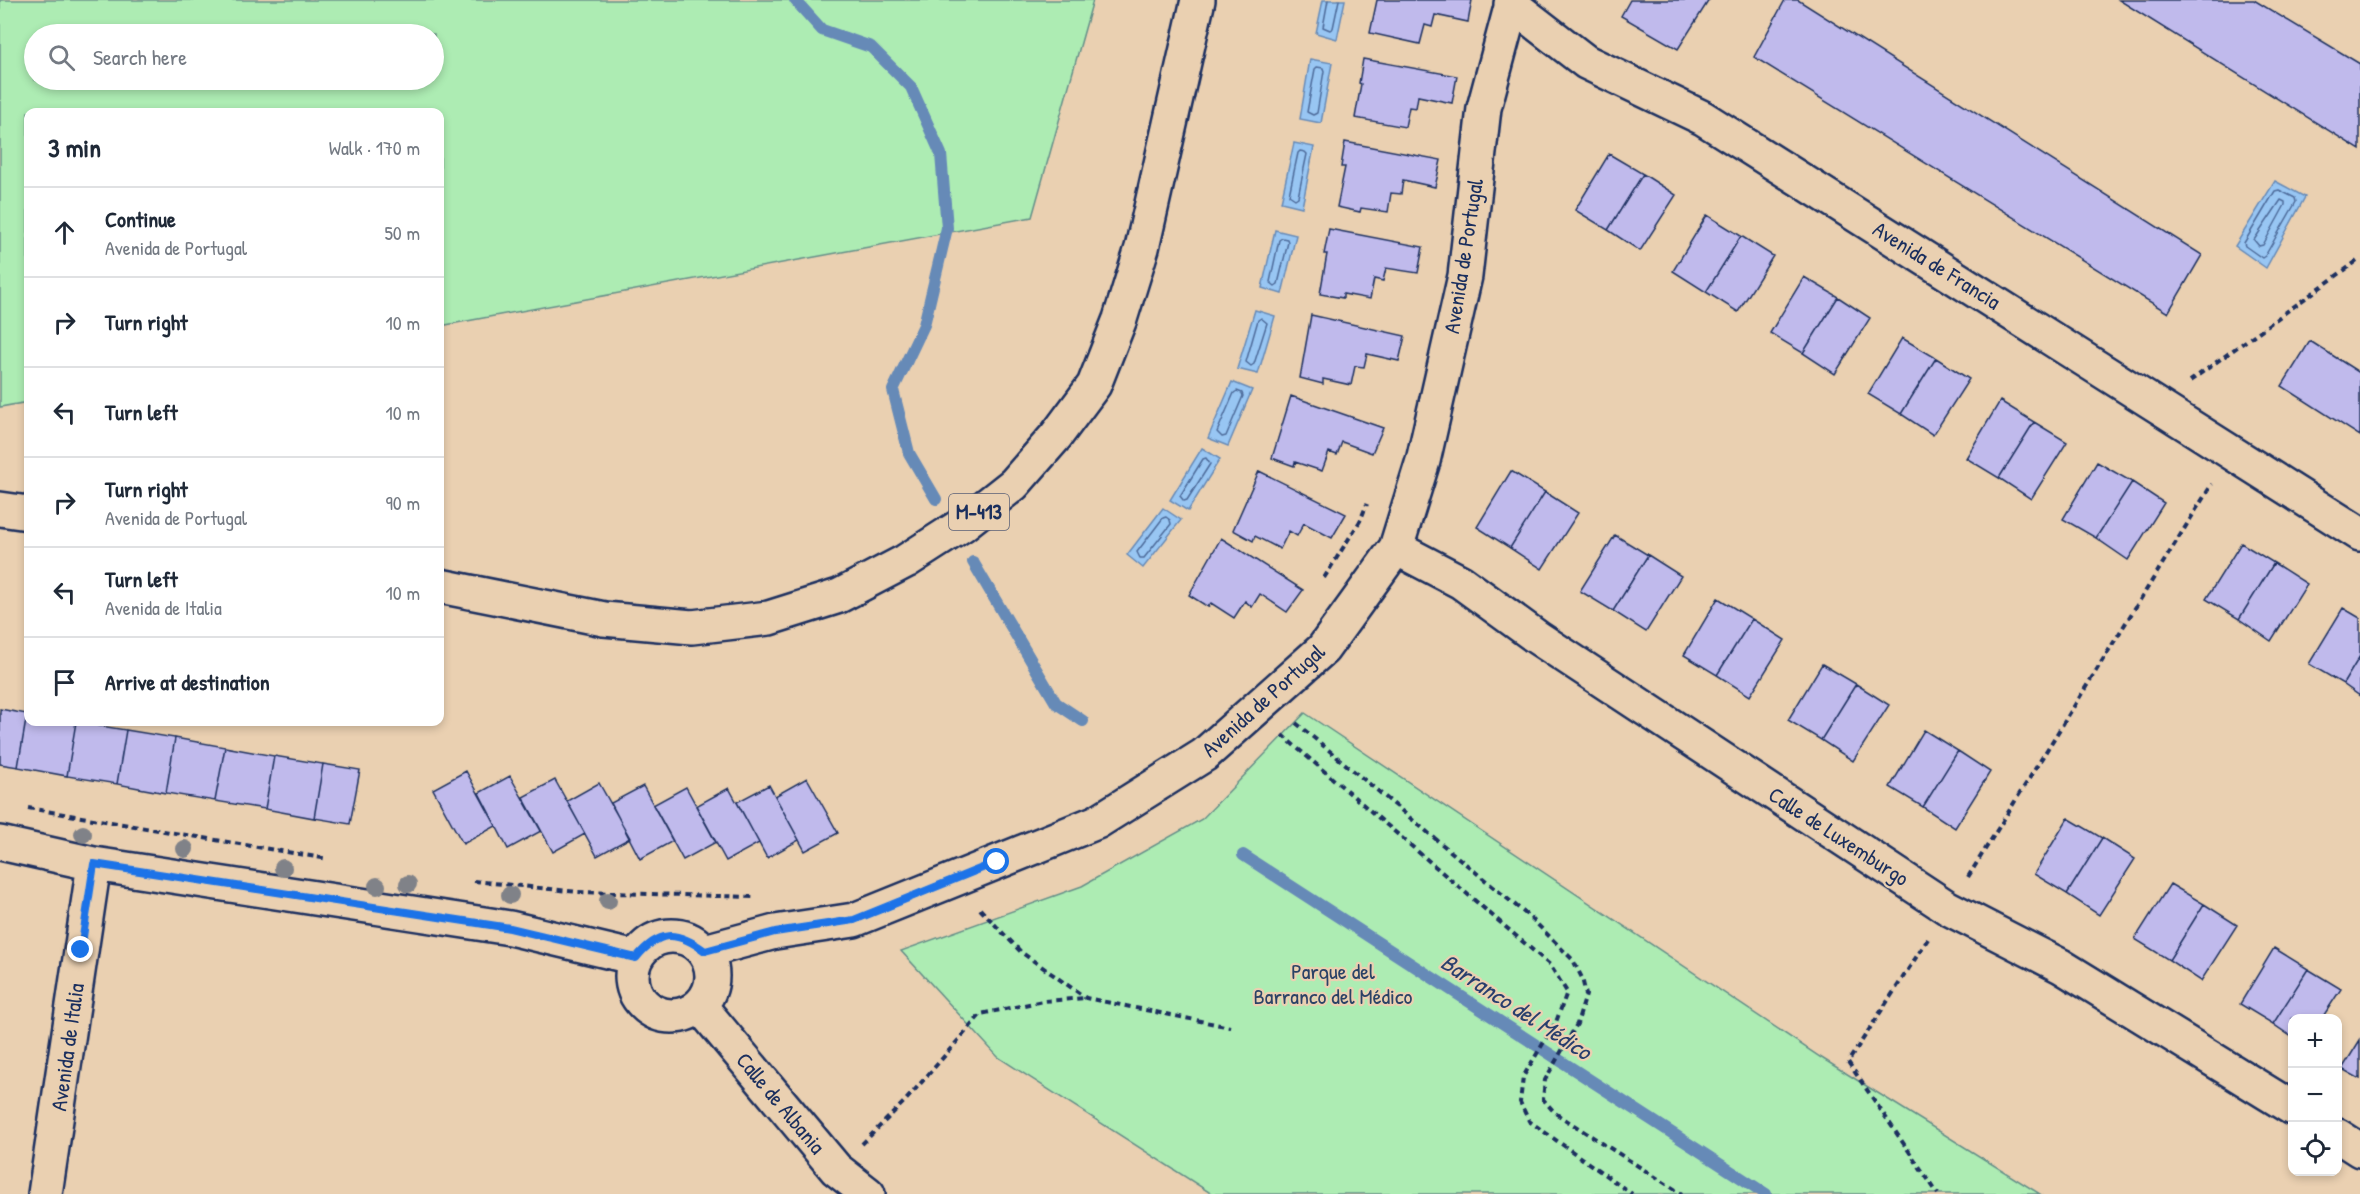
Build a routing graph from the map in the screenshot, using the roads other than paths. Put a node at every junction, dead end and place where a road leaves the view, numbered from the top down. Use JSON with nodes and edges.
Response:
{"nodes":[{"id":1,"x":1198,"y":0,"type":"edge"},
{"id":2,"x":1512,"y":2,"type":"edge"},
{"id":3,"x":0,"y":509,"type":"edge"},
{"id":4,"x":24,"y":512,"type":"edge"},
{"id":5,"x":2360,"y":534,"type":"edge"},
{"id":6,"x":1396,"y":548,"type":"junction"},
{"id":7,"x":444,"y":587,"type":"edge"},
{"id":8,"x":0,"y":843,"type":"edge"},
{"id":9,"x":94,"y":864,"type":"junction"},
{"id":10,"x":705,"y":951,"type":"junction"},
{"id":11,"x":636,"y":958,"type":"junction"},
{"id":12,"x":700,"y":1006,"type":"junction"},
{"id":13,"x":2288,"y":1106,"type":"edge"},
{"id":14,"x":2342,"y":1139,"type":"edge"},
{"id":15,"x":2360,"y":1150,"type":"edge"},
{"id":16,"x":45,"y":1194,"type":"edge"},
{"id":17,"x":868,"y":1194,"type":"edge"}],
"edges":[{"from":1,"to":7,"type":"street","number":"M-413"},
{"from":2,"to":5,"type":"street","name":"Avenida de Francia"},
{"from":2,"to":6,"type":"street","name":"Avenida de Portugal"},
{"from":3,"to":4,"type":"street"},
{"from":6,"to":10,"type":"street","name":"Avenida de Portugal"},
{"from":6,"to":13,"type":"street","name":"Calle de Luxemburgo"},
{"from":8,"to":9,"type":"street"},
{"from":9,"to":11,"type":"street"},
{"from":9,"to":16,"type":"street","name":"Avenida de Italia"},
{"from":10,"to":11,"type":"street"},
{"from":10,"to":12,"type":"street"},
{"from":11,"to":12,"type":"street"},
{"from":12,"to":17,"type":"street","name":"Calle de Albania"},
{"from":14,"to":15,"type":"street"}]}
